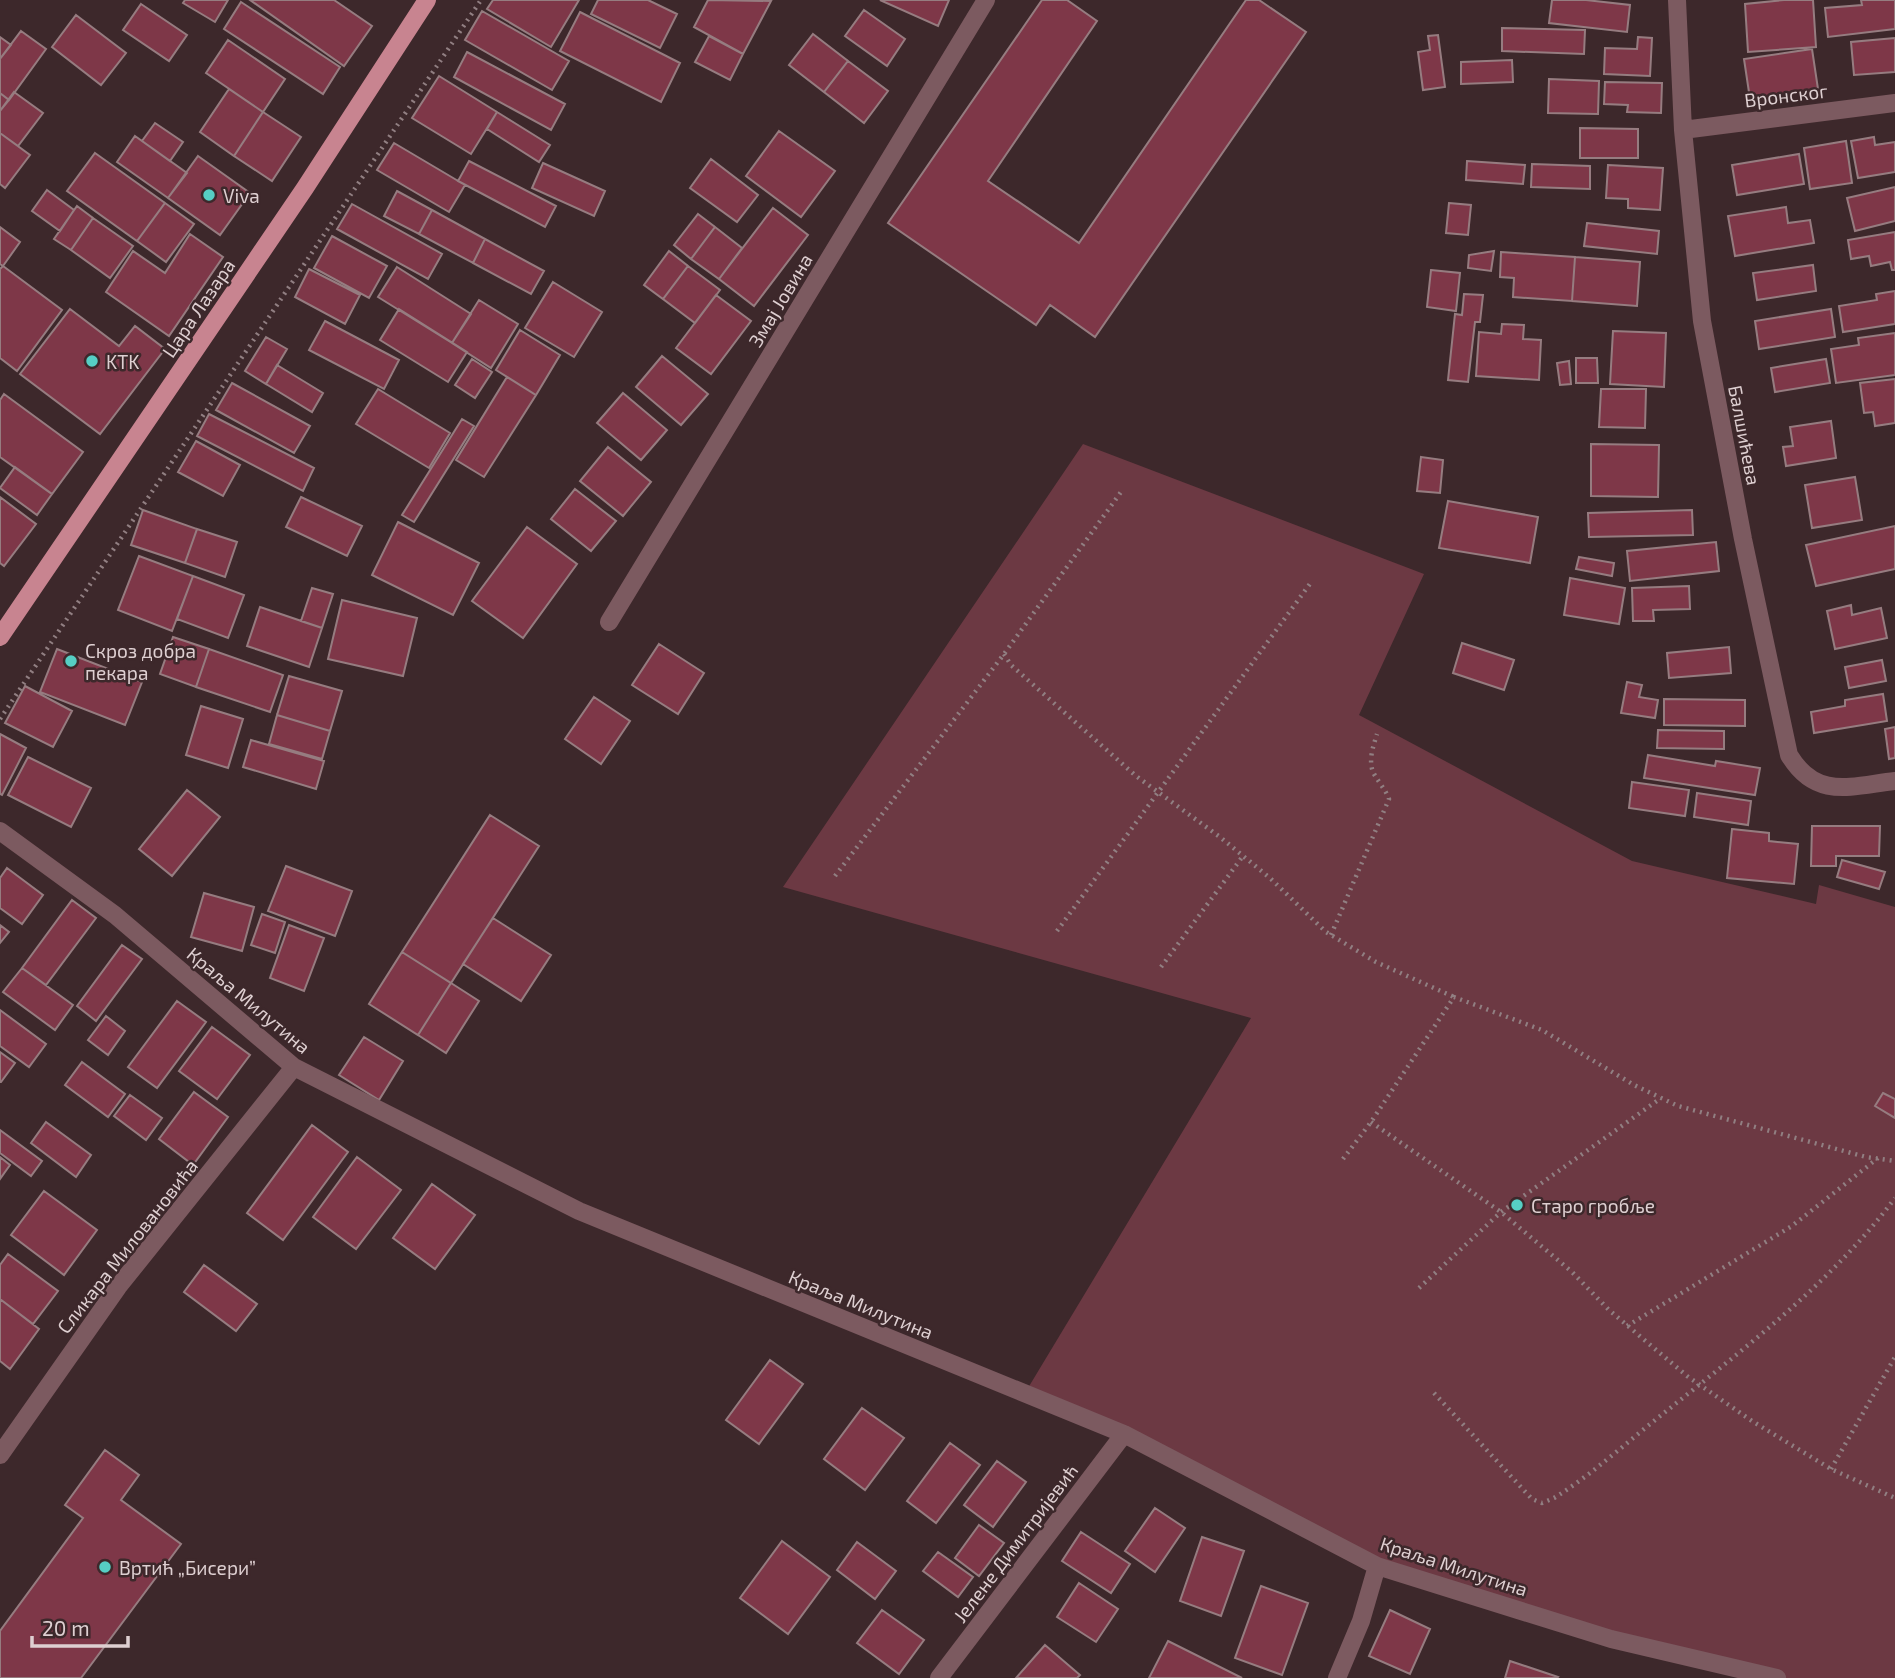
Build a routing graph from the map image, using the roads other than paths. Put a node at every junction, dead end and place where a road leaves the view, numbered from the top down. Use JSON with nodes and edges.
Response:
{"nodes":[{"id":1,"x":427,"y":0,"type":"edge"},
{"id":2,"x":986,"y":0,"type":"edge"},
{"id":3,"x":1677,"y":0,"type":"edge"},
{"id":4,"x":1895,"y":103,"type":"edge"},
{"id":5,"x":1683,"y":130,"type":"junction"},
{"id":6,"x":609,"y":622,"type":"dead end"},
{"id":7,"x":0,"y":637,"type":"edge"},
{"id":8,"x":1895,"y":781,"type":"edge"},
{"id":9,"x":0,"y":831,"type":"edge"},
{"id":10,"x":294,"y":1067,"type":"junction"},
{"id":11,"x":1124,"y":1434,"type":"junction"},
{"id":12,"x":0,"y":1455,"type":"edge"},
{"id":13,"x":1377,"y":1566,"type":"junction"},
{"id":14,"x":939,"y":1678,"type":"edge"},
{"id":15,"x":1337,"y":1678,"type":"edge"},
{"id":16,"x":1777,"y":1678,"type":"edge"}],
"edges":[{"from":1,"to":7,"type":"main road","name":"Цара Лазара"},
{"from":2,"to":6,"type":"street","name":"Змај Јовина"},
{"from":3,"to":5,"type":"street","name":"Балшићева"},
{"from":4,"to":5,"type":"street","name":"Вронског"},
{"from":5,"to":8,"type":"street","name":"Балшићева"},
{"from":9,"to":10,"type":"street","name":"Краља Милутина"},
{"from":10,"to":11,"type":"street","name":"Краља Милутина"},
{"from":10,"to":12,"type":"street","name":"Сликара Миловановића"},
{"from":11,"to":13,"type":"street","name":"Краља Милутина"},
{"from":11,"to":14,"type":"street","name":"Јелене Димитријевић"},
{"from":13,"to":15,"type":"street"},
{"from":13,"to":16,"type":"street","name":"Краља Милутина"}]}
